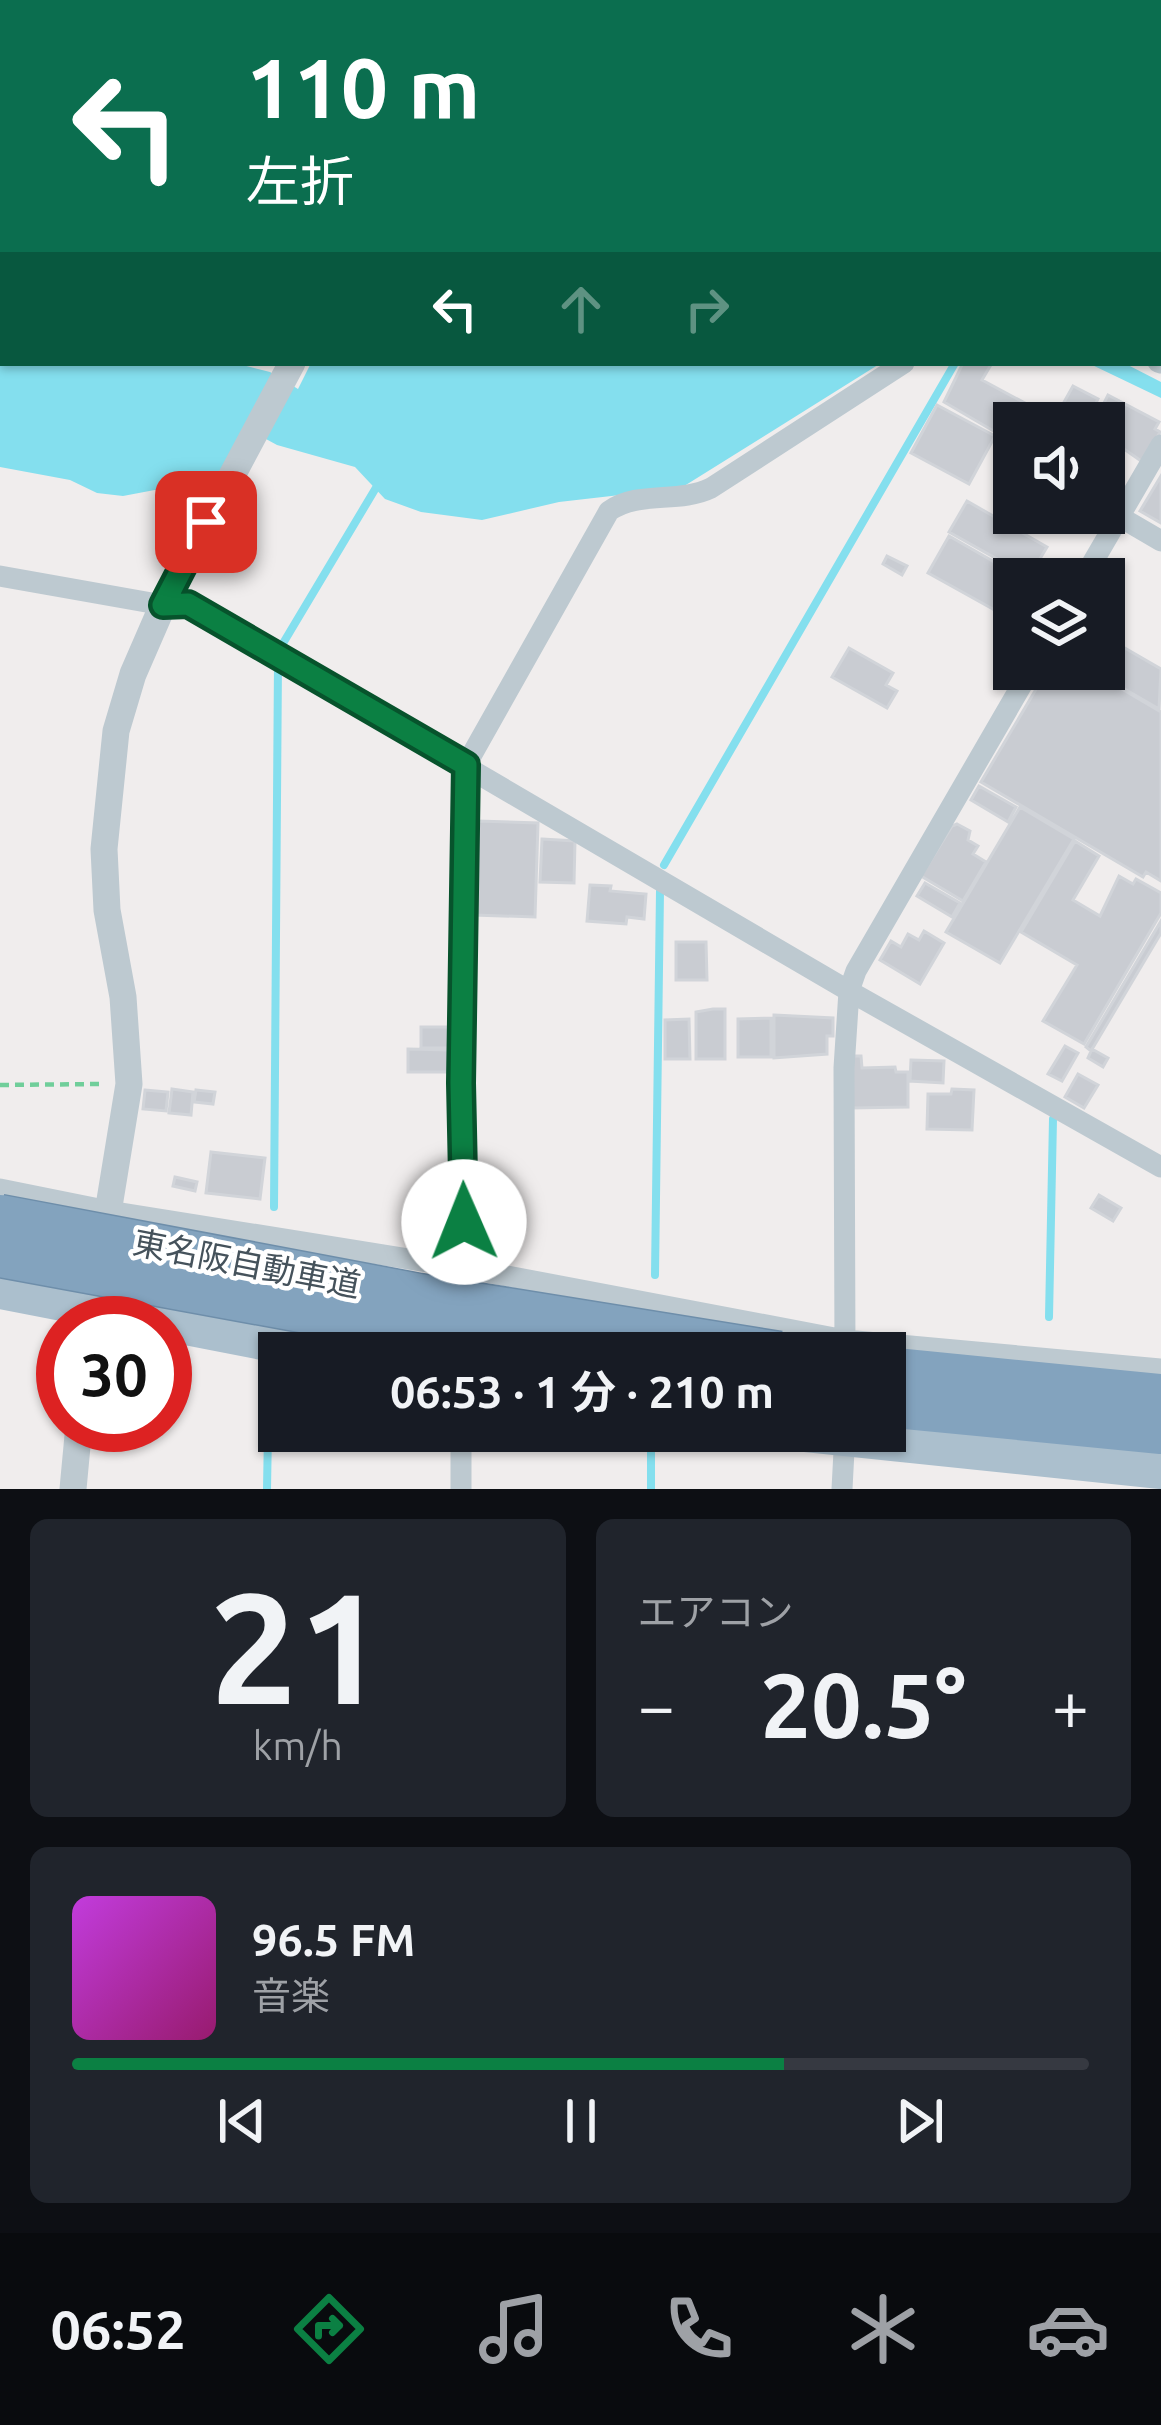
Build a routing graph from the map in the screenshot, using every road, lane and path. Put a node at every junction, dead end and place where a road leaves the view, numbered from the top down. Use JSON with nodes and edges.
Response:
{"nodes":[{"id":1,"x":899,"y":366,"type":"edge"},
{"id":2,"x":289,"y":367,"type":"edge"},
{"id":3,"x":1161,"y":446,"type":"edge"},
{"id":4,"x":1125,"y":508,"type":"edge"},
{"id":5,"x":1125,"y":520,"type":"edge"},
{"id":6,"x":1161,"y":541,"type":"edge"},
{"id":7,"x":0,"y":576,"type":"edge"},
{"id":8,"x":163,"y":605,"type":"junction"},
{"id":9,"x":1019,"y":690,"type":"edge"},
{"id":10,"x":466,"y":765,"type":"junction"},
{"id":11,"x":849,"y":992,"type":"junction"},
{"id":12,"x":0,"y":1084,"type":"edge"},
{"id":13,"x":129,"y":1084,"type":"junction"},
{"id":14,"x":1161,"y":1167,"type":"edge"},
{"id":15,"x":0,"y":1189,"type":"edge"},
{"id":16,"x":109,"y":1211,"type":"junction"},
{"id":17,"x":0,"y":1216,"type":"edge"},
{"id":18,"x":0,"y":1256,"type":"edge"},
{"id":19,"x":465,"y":1268,"type":"junction"},
{"id":20,"x":0,"y":1291,"type":"edge"},
{"id":21,"x":95,"y":1296,"type":"edge"},
{"id":22,"x":36,"y":1300,"type":"edge"},
{"id":23,"x":192,"y":1332,"type":"edge"},
{"id":24,"x":415,"y":1332,"type":"edge"},
{"id":25,"x":466,"y":1332,"type":"edge"},
{"id":26,"x":647,"y":1332,"type":"edge"},
{"id":27,"x":773,"y":1332,"type":"edge"},
{"id":28,"x":845,"y":1332,"type":"edge"},
{"id":29,"x":258,"y":1343,"type":"edge"},
{"id":30,"x":906,"y":1351,"type":"edge"},
{"id":31,"x":906,"y":1369,"type":"edge"},
{"id":32,"x":1161,"y":1369,"type":"edge"},
{"id":33,"x":1161,"y":1395,"type":"edge"},
{"id":34,"x":906,"y":1408,"type":"edge"},
{"id":35,"x":1161,"y":1433,"type":"edge"},
{"id":36,"x":906,"y":1443,"type":"edge"},
{"id":37,"x":76,"y":1452,"type":"edge"},
{"id":38,"x":461,"y":1452,"type":"edge"},
{"id":39,"x":844,"y":1452,"type":"edge"},
{"id":40,"x":1161,"y":1471,"type":"edge"},
{"id":41,"x":73,"y":1489,"type":"edge"},
{"id":42,"x":460,"y":1489,"type":"edge"},
{"id":43,"x":842,"y":1489,"type":"edge"}],
"edges":[{"from":1,"to":10,"type":"street"},
{"from":2,"to":8,"type":"street"},
{"from":3,"to":4,"type":"street"},
{"from":5,"to":6,"type":"street"},
{"from":7,"to":8,"type":"street"},
{"from":8,"to":10,"type":"street"},
{"from":8,"to":13,"type":"street"},
{"from":9,"to":11,"type":"street"},
{"from":10,"to":11,"type":"street"},
{"from":10,"to":19,"type":"street"},
{"from":11,"to":14,"type":"street"},
{"from":11,"to":28,"type":"street"},
{"from":12,"to":13,"type":"path"},
{"from":13,"to":16,"type":"street"},
{"from":15,"to":16,"type":"street"},
{"from":16,"to":19,"type":"street"},
{"from":16,"to":21,"type":"street"},
{"from":17,"to":26,"type":"highway","name":"東名阪自動車道","bridge":true},
{"from":18,"to":24,"type":"highway","name":"東名阪自動車道","bridge":true},
{"from":19,"to":25,"type":"street"},
{"from":19,"to":27,"type":"street"},
{"from":20,"to":22,"type":"main road"},
{"from":23,"to":29,"type":"main road"},
{"from":30,"to":32,"type":"street"},
{"from":31,"to":33,"type":"highway"},
{"from":34,"to":35,"type":"highway"},
{"from":36,"to":40,"type":"main road"},
{"from":37,"to":41,"type":"street"},
{"from":38,"to":42,"type":"street"},
{"from":39,"to":43,"type":"street"}]}
